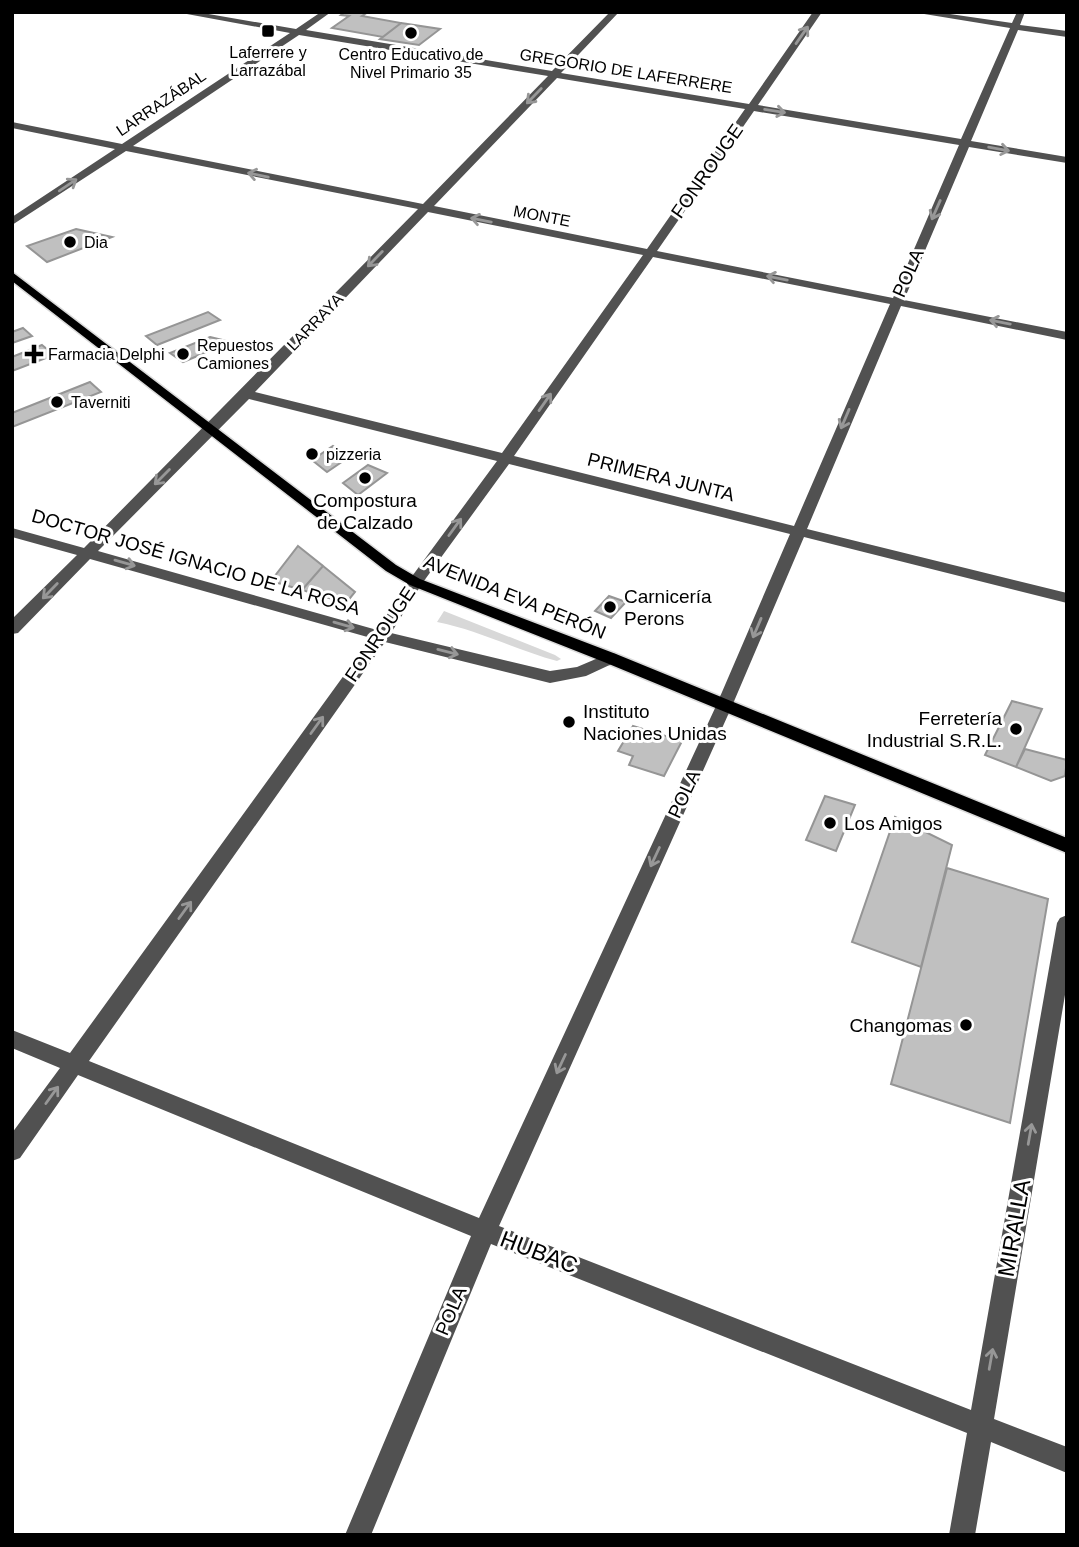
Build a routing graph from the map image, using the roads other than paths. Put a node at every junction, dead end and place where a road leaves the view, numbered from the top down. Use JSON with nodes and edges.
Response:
{"nodes":[{"id":1,"x":180,"y":12,"type":"edge"},
{"id":2,"x":327,"y":12,"type":"edge"},
{"id":3,"x":615,"y":12,"type":"edge"},
{"id":4,"x":818,"y":12,"type":"edge"},
{"id":5,"x":916,"y":12,"type":"edge"},
{"id":6,"x":1021,"y":12,"type":"edge"},
{"id":7,"x":1015,"y":26,"type":"junction"},
{"id":8,"x":297,"y":32,"type":"junction"},
{"id":9,"x":1067,"y":34,"type":"edge"},
{"id":10,"x":555,"y":75,"type":"junction"},
{"id":11,"x":752,"y":107,"type":"junction"},
{"id":12,"x":12,"y":125,"type":"edge"},
{"id":13,"x":965,"y":143,"type":"junction"},
{"id":14,"x":123,"y":147,"type":"junction"},
{"id":15,"x":1067,"y":160,"type":"edge"},
{"id":16,"x":424,"y":208,"type":"junction"},
{"id":17,"x":12,"y":222,"type":"edge"},
{"id":18,"x":649,"y":253,"type":"junction"},
{"id":19,"x":12,"y":275,"type":"edge"},
{"id":20,"x":896,"y":302,"type":"junction"},
{"id":21,"x":1067,"y":336,"type":"edge"},
{"id":22,"x":246,"y":394,"type":"junction"},
{"id":23,"x":210,"y":429,"type":"junction"},
{"id":24,"x":506,"y":458,"type":"junction"},
{"id":25,"x":797,"y":531,"type":"junction"},
{"id":26,"x":12,"y":532,"type":"edge"},
{"id":27,"x":88,"y":552,"type":"junction"},
{"id":28,"x":415,"y":582,"type":"junction"},
{"id":29,"x":1067,"y":598,"type":"edge"},
{"id":30,"x":12,"y":629,"type":"edge"},
{"id":31,"x":381,"y":636,"type":"junction"},
{"id":32,"x":610,"y":658,"type":"junction"},
{"id":33,"x":724,"y":706,"type":"junction"},
{"id":34,"x":1067,"y":846,"type":"edge"},
{"id":35,"x":1067,"y":923,"type":"edge"},
{"id":36,"x":12,"y":1039,"type":"edge"},
{"id":37,"x":75,"y":1063,"type":"junction"},
{"id":38,"x":12,"y":1150,"type":"edge"},
{"id":39,"x":485,"y":1231,"type":"junction"},
{"id":40,"x":979,"y":1426,"type":"junction"},
{"id":41,"x":1067,"y":1460,"type":"edge"},
{"id":42,"x":358,"y":1535,"type":"edge"},
{"id":43,"x":962,"y":1535,"type":"edge"}],
"edges":[{"from":1,"to":8,"type":"street","name":"GREGORIO DE LAFERRERE"},
{"from":2,"to":8,"type":"street","name":"LARRAZÁBAL"},
{"from":3,"to":10,"type":"street","name":"LARRAYA"},
{"from":11,"to":4,"type":"street","name":"FONROUGE","one_way":true},
{"from":5,"to":7,"type":"street"},
{"from":6,"to":7,"type":"street","name":"POLA"},
{"from":7,"to":9,"type":"street"},
{"from":7,"to":13,"type":"street","name":"POLA"},
{"from":8,"to":10,"type":"street","name":"GREGORIO DE LAFERRERE"},
{"from":8,"to":14,"type":"street","name":"LARRAZÁBAL"},
{"from":10,"to":11,"type":"street","name":"GREGORIO DE LAFERRERE"},
{"from":10,"to":16,"type":"street","name":"LARRAYA","one_way":true},
{"from":11,"to":13,"type":"street","name":"GREGORIO DE LAFERRERE","one_way":true},
{"from":11,"to":18,"type":"street","name":"FONROUGE"},
{"from":12,"to":14,"type":"street","name":"MONTE"},
{"from":13,"to":15,"type":"street","name":"GREGORIO DE LAFERRERE","one_way":true},
{"from":13,"to":20,"type":"street","name":"POLA","one_way":true},
{"from":16,"to":14,"type":"street","name":"MONTE","one_way":true},
{"from":17,"to":14,"type":"street","name":"LARRAZÁBAL","one_way":true},
{"from":18,"to":16,"type":"street","name":"MONTE","one_way":true},
{"from":16,"to":22,"type":"street","name":"LARRAYA","one_way":true},
{"from":20,"to":18,"type":"street","name":"MONTE","one_way":true},
{"from":24,"to":18,"type":"street","name":"FONROUGE","one_way":true},
{"from":19,"to":23,"type":"main road","name":"AVENIDA EVA PERÓN"},
{"from":21,"to":20,"type":"street","name":"MONTE","one_way":true},
{"from":20,"to":25,"type":"street","name":"POLA","one_way":true},
{"from":22,"to":23,"type":"street","name":"LARRAYA"},
{"from":22,"to":24,"type":"street","name":"PRIMERA JUNTA"},
{"from":23,"to":27,"type":"street","name":"LARRAYA","one_way":true},
{"from":23,"to":28,"type":"main road","name":"AVENIDA EVA PERÓN"},
{"from":24,"to":25,"type":"street","name":"PRIMERA JUNTA"},
{"from":28,"to":24,"type":"street","name":"FONROUGE","one_way":true},
{"from":25,"to":29,"type":"street","name":"PRIMERA JUNTA"},
{"from":25,"to":33,"type":"street","name":"POLA","one_way":true},
{"from":26,"to":27,"type":"street","name":"DOCTOR JOSÉ IGNACIO DE LA ROSA"},
{"from":27,"to":30,"type":"street","name":"LARRAYA","one_way":true},
{"from":27,"to":31,"type":"street","name":"DOCTOR JOSÉ IGNACIO DE LA ROSA","one_way":true},
{"from":28,"to":31,"type":"street","name":"FONROUGE"},
{"from":28,"to":32,"type":"main road","name":"AVENIDA EVA PERÓN"},
{"from":31,"to":32,"type":"street","name":"DOCTOR JOSÉ IGNACIO DE LA ROSA","one_way":true},
{"from":37,"to":31,"type":"street","name":"FONROUGE","one_way":true},
{"from":32,"to":33,"type":"main road","name":"AVENIDA EVA PERÓN"},
{"from":33,"to":34,"type":"main road","name":"AVENIDA EVA PERÓN"},
{"from":33,"to":39,"type":"street","name":"POLA","one_way":true},
{"from":40,"to":35,"type":"street","name":"MIRALLA","one_way":true},
{"from":36,"to":37,"type":"street","name":"HUBAC"},
{"from":38,"to":37,"type":"street","name":"FONROUGE","one_way":true},
{"from":37,"to":39,"type":"street","name":"HUBAC"},
{"from":39,"to":40,"type":"street","name":"HUBAC"},
{"from":39,"to":42,"type":"street","name":"POLA"},
{"from":40,"to":41,"type":"street","name":"HUBAC"},
{"from":40,"to":43,"type":"street","name":"MIRALLA"}]}
